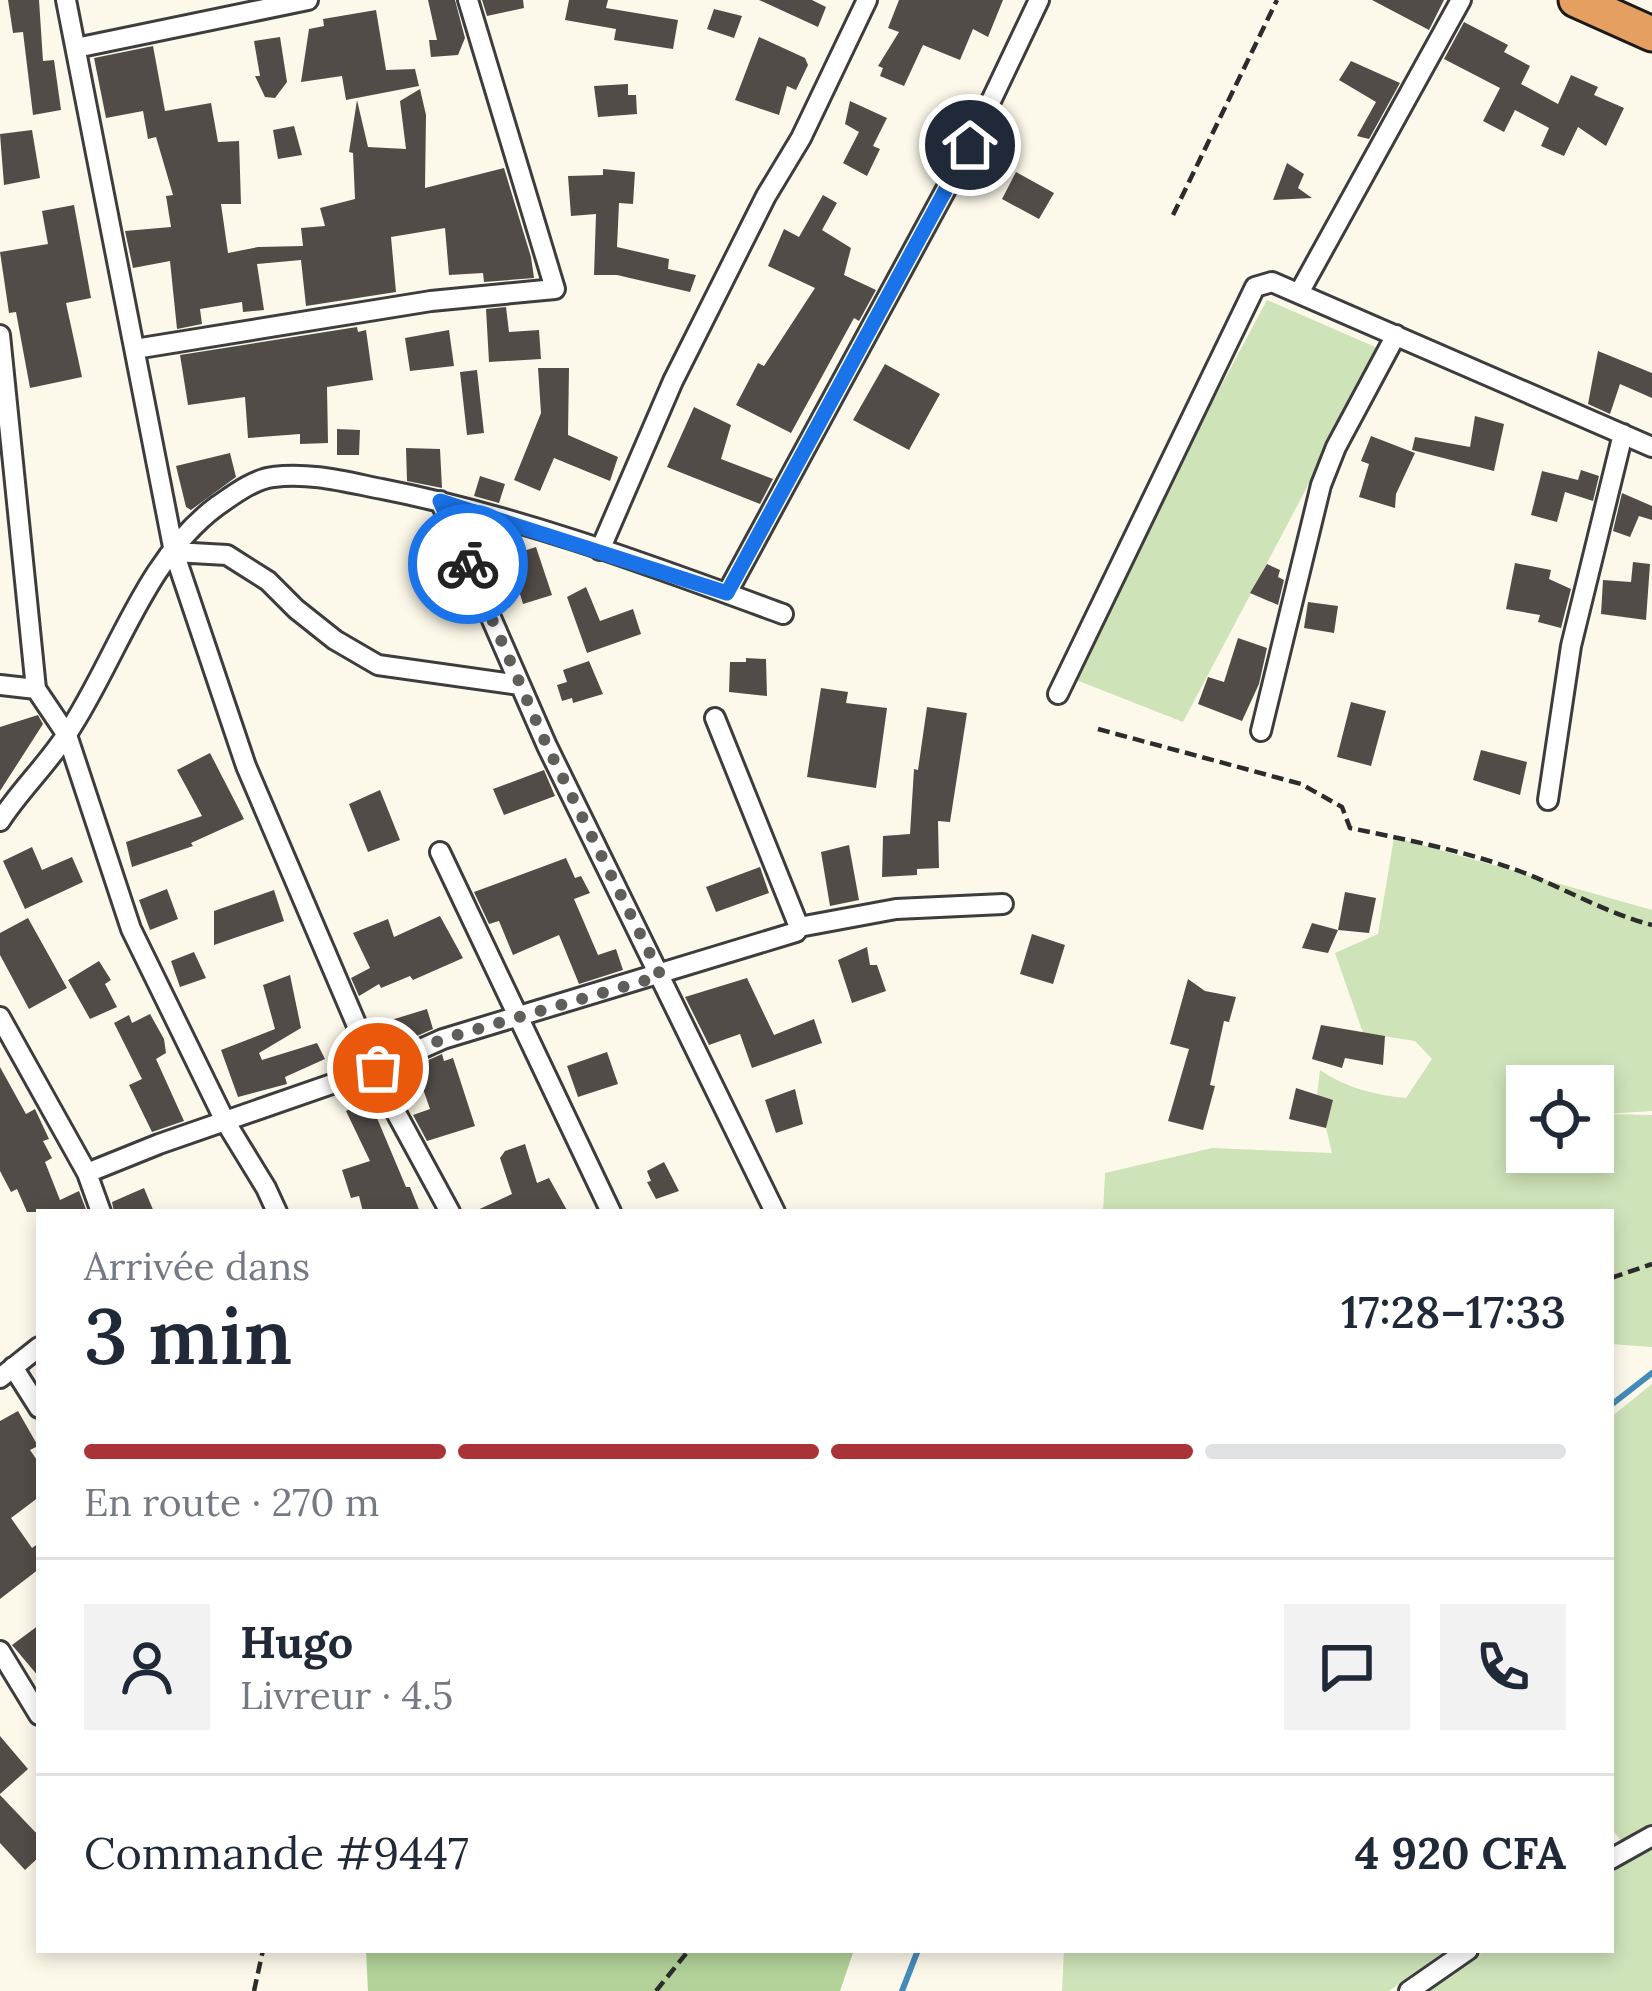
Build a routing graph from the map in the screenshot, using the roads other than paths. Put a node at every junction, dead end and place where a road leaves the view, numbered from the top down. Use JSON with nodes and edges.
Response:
{"nodes":[{"id":1,"x":66,"y":0,"type":"edge"},
{"id":2,"x":308,"y":0,"type":"edge"},
{"id":3,"x":468,"y":0,"type":"edge"},
{"id":4,"x":867,"y":0,"type":"edge"},
{"id":5,"x":1039,"y":0,"type":"edge"},
{"id":6,"x":1461,"y":0,"type":"edge"},
{"id":7,"x":1582,"y":1,"type":"edge"},
{"id":8,"x":1652,"y":34,"type":"edge"},
{"id":9,"x":76,"y":48,"type":"junction"},
{"id":10,"x":1298,"y":293,"type":"junction"},
{"id":11,"x":0,"y":335,"type":"edge"},
{"id":12,"x":1396,"y":335,"type":"junction"},
{"id":13,"x":135,"y":349,"type":"junction"},
{"id":14,"x":1623,"y":434,"type":"junction"},
{"id":15,"x":1652,"y":447,"type":"edge"},
{"id":16,"x":440,"y":501,"type":"junction"},
{"id":17,"x":601,"y":550,"type":"junction"},
{"id":18,"x":174,"y":552,"type":"junction"},
{"id":19,"x":727,"y":593,"type":"junction"},
{"id":20,"x":783,"y":614,"type":"dead end"},
{"id":21,"x":0,"y":685,"type":"edge"},
{"id":22,"x":520,"y":685,"type":"junction"},
{"id":23,"x":36,"y":688,"type":"junction"},
{"id":24,"x":1058,"y":694,"type":"dead end"},
{"id":25,"x":715,"y":718,"type":"dead end"},
{"id":26,"x":1261,"y":731,"type":"dead end"},
{"id":27,"x":67,"y":735,"type":"junction"},
{"id":28,"x":1548,"y":800,"type":"dead end"},
{"id":29,"x":0,"y":821,"type":"edge"},
{"id":30,"x":440,"y":851,"type":"dead end"},
{"id":31,"x":1003,"y":904,"type":"dead end"},
{"id":32,"x":800,"y":927,"type":"junction"},
{"id":33,"x":661,"y":976,"type":"junction"},
{"id":34,"x":0,"y":1017,"type":"edge"},
{"id":35,"x":516,"y":1017,"type":"junction"},
{"id":36,"x":378,"y":1068,"type":"junction"},
{"id":37,"x":225,"y":1121,"type":"junction"},
{"id":38,"x":87,"y":1173,"type":"junction"},
{"id":39,"x":100,"y":1209,"type":"edge"},
{"id":40,"x":276,"y":1209,"type":"edge"},
{"id":41,"x":449,"y":1209,"type":"edge"},
{"id":42,"x":610,"y":1209,"type":"edge"},
{"id":43,"x":774,"y":1209,"type":"edge"},
{"id":44,"x":36,"y":1349,"type":"edge"},
{"id":45,"x":7,"y":1373,"type":"edge"},
{"id":46,"x":36,"y":1405,"type":"edge"},
{"id":47,"x":0,"y":1652,"type":"edge"},
{"id":48,"x":36,"y":1710,"type":"edge"},
{"id":49,"x":1652,"y":1836,"type":"edge"},
{"id":50,"x":1614,"y":1856,"type":"edge"},
{"id":51,"x":1464,"y":1953,"type":"edge"},
{"id":52,"x":1409,"y":1991,"type":"edge"}],
"edges":[{"from":1,"to":9,"type":"street"},
{"from":2,"to":9,"type":"street"},
{"from":3,"to":13,"type":"street"},
{"from":4,"to":17,"type":"street"},
{"from":5,"to":19,"type":"street"},
{"from":6,"to":10,"type":"street"},
{"from":7,"to":8,"type":"highway"},
{"from":9,"to":13,"type":"street"},
{"from":10,"to":12,"type":"street"},
{"from":10,"to":24,"type":"street"},
{"from":11,"to":23,"type":"street"},
{"from":12,"to":14,"type":"street"},
{"from":12,"to":26,"type":"street"},
{"from":13,"to":18,"type":"street"},
{"from":14,"to":15,"type":"street"},
{"from":14,"to":28,"type":"street"},
{"from":16,"to":17,"type":"street"},
{"from":16,"to":18,"type":"street"},
{"from":16,"to":22,"type":"street"},
{"from":17,"to":19,"type":"street"},
{"from":18,"to":22,"type":"street"},
{"from":18,"to":27,"type":"street"},
{"from":18,"to":36,"type":"street"},
{"from":19,"to":20,"type":"street"},
{"from":21,"to":23,"type":"street"},
{"from":22,"to":33,"type":"street"},
{"from":23,"to":27,"type":"street"},
{"from":25,"to":32,"type":"street"},
{"from":27,"to":29,"type":"street"},
{"from":27,"to":37,"type":"street"},
{"from":30,"to":35,"type":"street"},
{"from":31,"to":32,"type":"street"},
{"from":32,"to":33,"type":"street"},
{"from":33,"to":35,"type":"street"},
{"from":33,"to":43,"type":"street"},
{"from":34,"to":38,"type":"street"},
{"from":35,"to":36,"type":"street"},
{"from":35,"to":42,"type":"street"},
{"from":36,"to":37,"type":"street"},
{"from":36,"to":41,"type":"street"},
{"from":37,"to":38,"type":"street"},
{"from":37,"to":40,"type":"street"},
{"from":38,"to":39,"type":"street"},
{"from":44,"to":45,"type":"street"},
{"from":45,"to":46,"type":"street"},
{"from":47,"to":48,"type":"street"},
{"from":49,"to":50,"type":"street"},
{"from":51,"to":52,"type":"street"}]}
